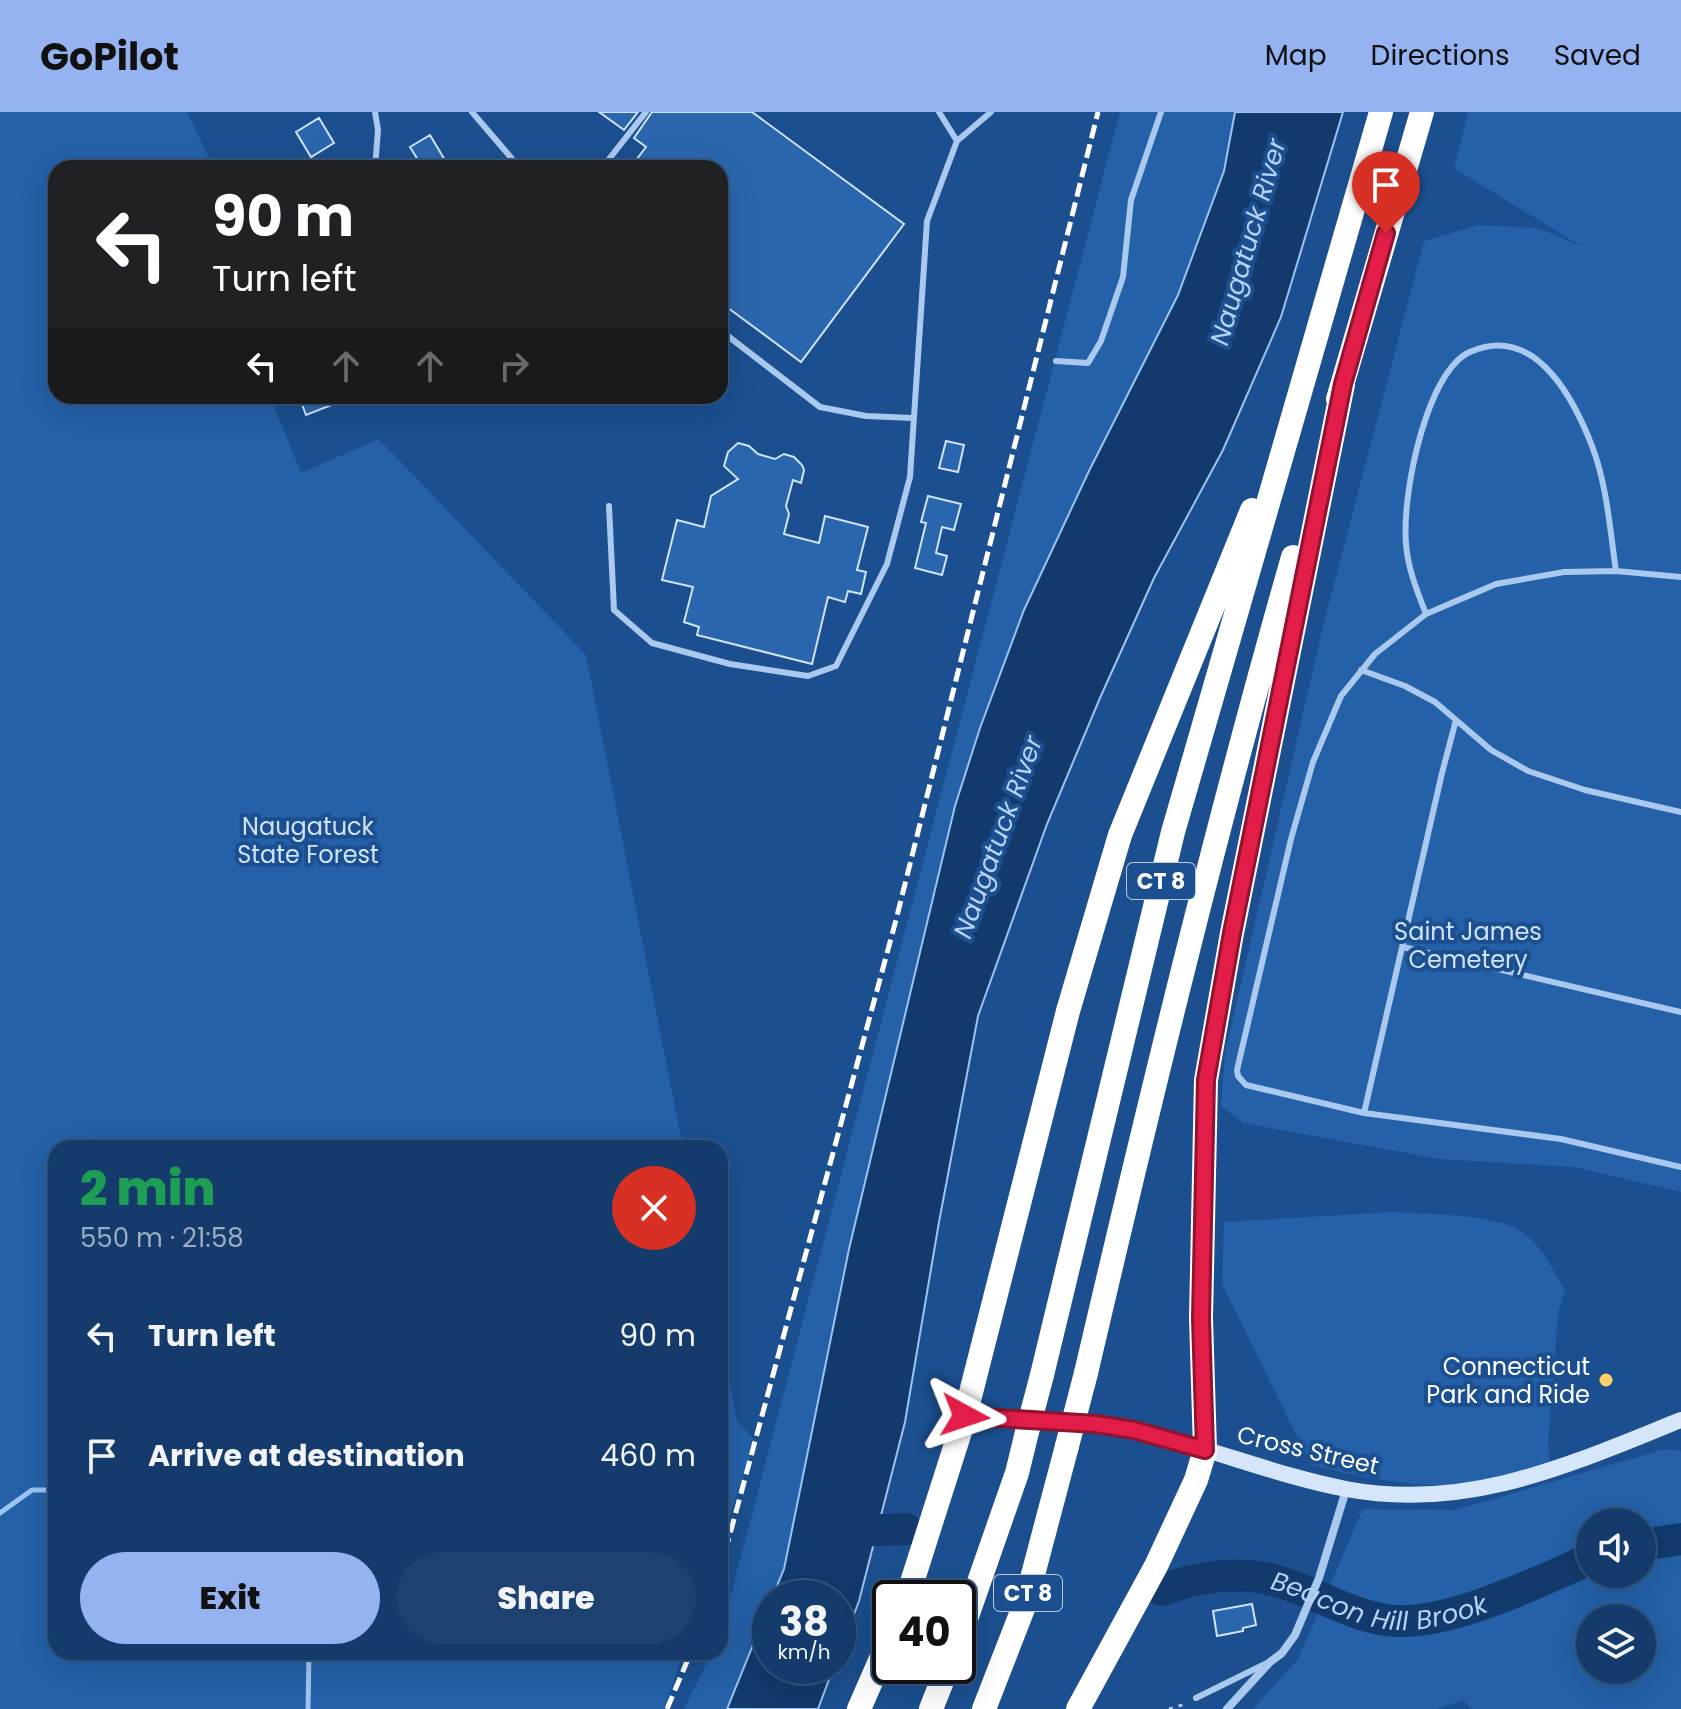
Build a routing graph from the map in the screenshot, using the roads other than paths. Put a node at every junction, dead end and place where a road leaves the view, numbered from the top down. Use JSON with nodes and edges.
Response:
{"nodes":[{"id":1,"x":375,"y":112,"type":"edge"},
{"id":2,"x":472,"y":112,"type":"edge"},
{"id":3,"x":646,"y":112,"type":"edge"},
{"id":4,"x":939,"y":112,"type":"edge"},
{"id":5,"x":991,"y":112,"type":"edge"},
{"id":6,"x":1161,"y":112,"type":"edge"},
{"id":7,"x":1381,"y":112,"type":"edge"},
{"id":8,"x":1422,"y":112,"type":"edge"},
{"id":9,"x":957,"y":141,"type":"junction"},
{"id":10,"x":376,"y":160,"type":"edge"},
{"id":11,"x":513,"y":160,"type":"edge"},
{"id":12,"x":608,"y":160,"type":"edge"},
{"id":13,"x":728,"y":336,"type":"edge"},
{"id":14,"x":1056,"y":361,"type":"dead end"},
{"id":15,"x":1343,"y":384,"type":"junction"},
{"id":16,"x":1299,"y":393,"type":"junction"},
{"id":17,"x":913,"y":418,"type":"junction"},
{"id":18,"x":609,"y":506,"type":"dead end"},
{"id":19,"x":1616,"y":571,"type":"junction"},
{"id":20,"x":1681,"y":577,"type":"edge"},
{"id":21,"x":1426,"y":614,"type":"junction"},
{"id":22,"x":1361,"y":670,"type":"junction"},
{"id":23,"x":1456,"y":720,"type":"junction"},
{"id":24,"x":1681,"y":812,"type":"edge"},
{"id":25,"x":1403,"y":947,"type":"junction"},
{"id":26,"x":1681,"y":1012,"type":"edge"},
{"id":27,"x":1364,"y":1113,"type":"junction"},
{"id":28,"x":1681,"y":1167,"type":"edge"},
{"id":29,"x":965,"y":1416,"type":"junction"},
{"id":30,"x":1681,"y":1420,"type":"edge"},
{"id":31,"x":1205,"y":1450,"type":"junction"},
{"id":32,"x":1347,"y":1489,"type":"junction"},
{"id":33,"x":913,"y":1580,"type":"edge"},
{"id":34,"x":976,"y":1590,"type":"edge"},
{"id":35,"x":1270,"y":1662,"type":"junction"},
{"id":36,"x":872,"y":1679,"type":"edge"},
{"id":37,"x":941,"y":1684,"type":"edge"},
{"id":38,"x":1196,"y":1698,"type":"road end"},
{"id":39,"x":859,"y":1709,"type":"edge"},
{"id":40,"x":931,"y":1709,"type":"edge"},
{"id":41,"x":984,"y":1709,"type":"edge"},
{"id":42,"x":1078,"y":1709,"type":"edge"},
{"id":43,"x":1227,"y":1709,"type":"edge"}],
"edges":[{"from":1,"to":10,"type":"lane"},
{"from":2,"to":11,"type":"lane"},
{"from":3,"to":12,"type":"lane"},
{"from":4,"to":9,"type":"lane"},
{"from":5,"to":9,"type":"lane"},
{"from":6,"to":14,"type":"lane"},
{"from":7,"to":16,"type":"highway","number":"CT 8"},
{"from":8,"to":15,"type":"highway","number":"CT 8"},
{"from":9,"to":17,"type":"lane"},
{"from":13,"to":17,"type":"lane"},
{"from":15,"to":31,"type":"highway"},
{"from":15,"to":41,"type":"highway","number":"CT 8","bridge":true},
{"from":16,"to":29,"type":"highway"},
{"from":16,"to":34,"type":"highway","number":"CT 8","bridge":true},
{"from":17,"to":18,"type":"lane"},
{"from":19,"to":20,"type":"lane"},
{"from":19,"to":21,"type":"lane"},
{"from":19,"to":21,"type":"lane"},
{"from":21,"to":22,"type":"lane"},
{"from":22,"to":23,"type":"lane"},
{"from":22,"to":27,"type":"lane"},
{"from":23,"to":24,"type":"lane"},
{"from":23,"to":25,"type":"lane"},
{"from":25,"to":26,"type":"lane"},
{"from":25,"to":27,"type":"lane"},
{"from":27,"to":28,"type":"lane"},
{"from":29,"to":31,"type":"street","name":"Cross Street"},
{"from":29,"to":33,"type":"highway"},
{"from":30,"to":32,"type":"street","name":"Cross Street"},
{"from":31,"to":32,"type":"street","name":"Cross Street"},
{"from":31,"to":42,"type":"highway"},
{"from":32,"to":35,"type":"street"},
{"from":35,"to":38,"type":"lane"},
{"from":35,"to":43,"type":"street"},
{"from":36,"to":39,"type":"highway"},
{"from":37,"to":40,"type":"highway"}]}
